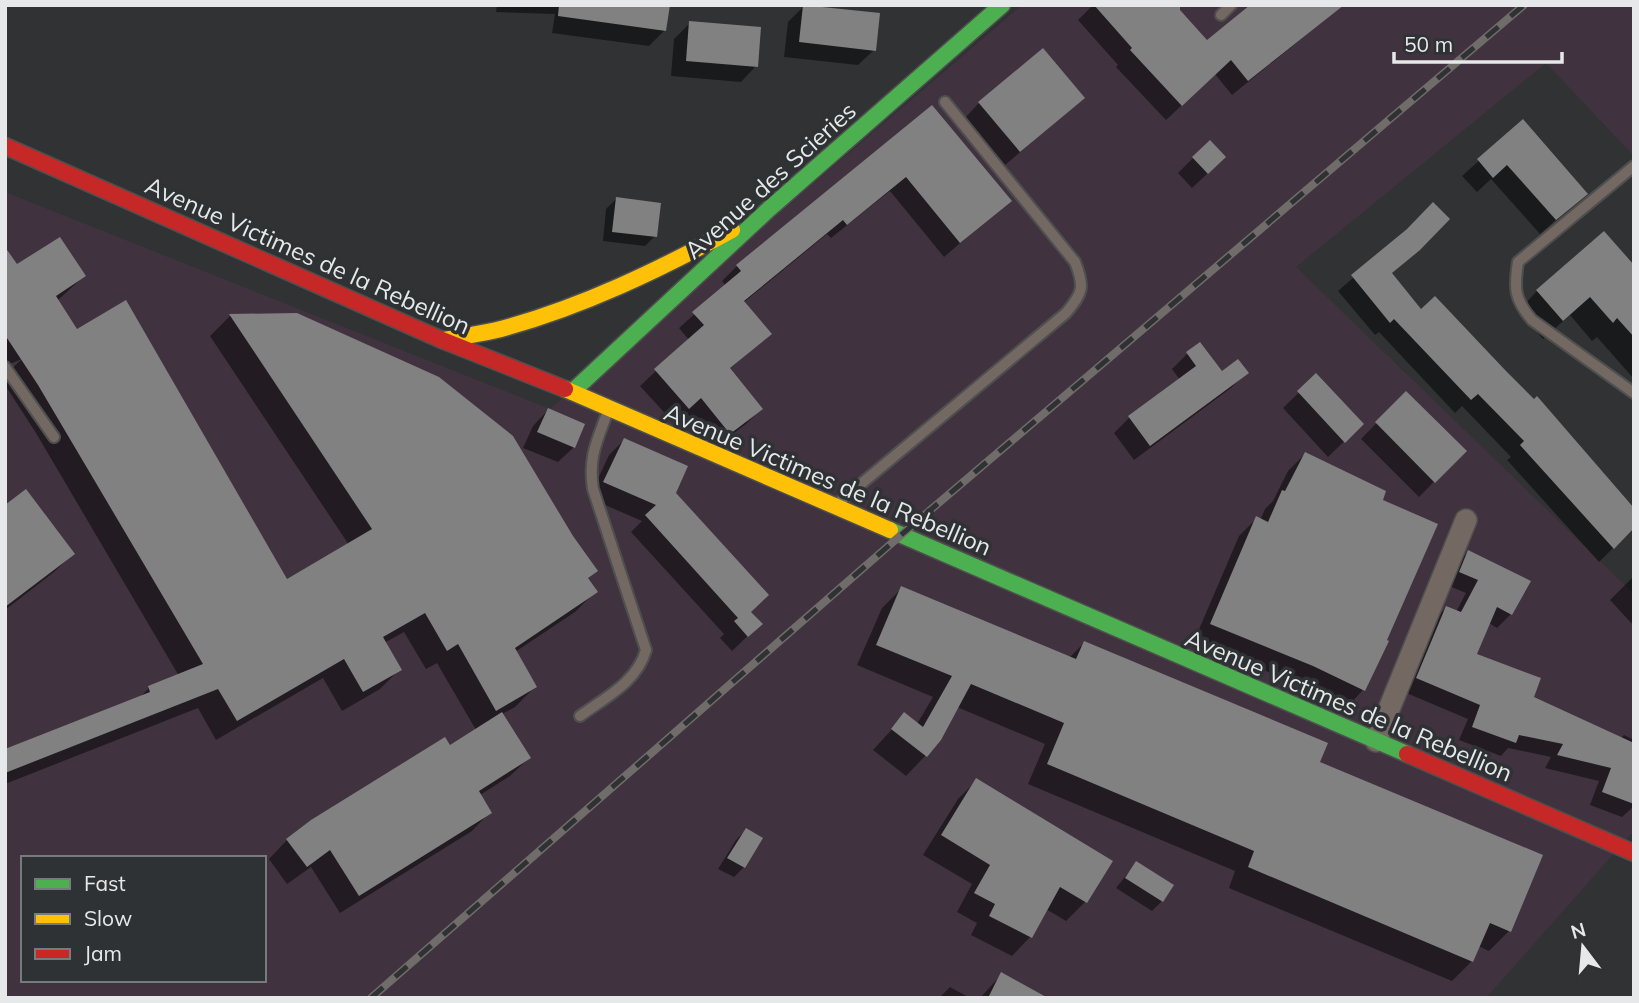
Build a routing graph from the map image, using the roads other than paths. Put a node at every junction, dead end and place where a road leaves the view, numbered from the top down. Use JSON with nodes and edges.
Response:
{"nodes":[{"id":1,"x":1002,"y":5,"type":"edge"},
{"id":2,"x":1231,"y":5,"type":"edge"},
{"id":3,"x":1221,"y":15,"type":"dead end"},
{"id":4,"x":945,"y":102,"type":"dead end"},
{"id":5,"x":5,"y":146,"type":"edge"},
{"id":6,"x":1634,"y":166,"type":"edge"},
{"id":7,"x":769,"y":209,"type":"junction"},
{"id":8,"x":442,"y":340,"type":"junction"},
{"id":9,"x":5,"y":367,"type":"edge"},
{"id":10,"x":572,"y":393,"type":"junction"},
{"id":11,"x":1634,"y":393,"type":"edge"},
{"id":12,"x":609,"y":408,"type":"junction"},
{"id":13,"x":54,"y":437,"type":"dead end"},
{"id":14,"x":835,"y":506,"type":"junction"},
{"id":15,"x":1466,"y":520,"type":"dead end"},
{"id":16,"x":580,"y":716,"type":"dead end"},
{"id":17,"x":1376,"y":741,"type":"junction"},
{"id":18,"x":1634,"y":853,"type":"edge"}],
"edges":[{"from":1,"to":7,"type":"street","name":"Avenue des Scieries"},
{"from":2,"to":3,"type":"lane"},
{"from":4,"to":14,"type":"lane"},
{"from":5,"to":8,"type":"street","name":"Avenue Victimes de la Rebellion"},
{"from":6,"to":11,"type":"lane"},
{"from":7,"to":8,"type":"street"},
{"from":7,"to":10,"type":"street","name":"Avenue des Scieries"},
{"from":8,"to":10,"type":"street","name":"Avenue Victimes de la Rebellion"},
{"from":9,"to":13,"type":"lane"},
{"from":10,"to":12,"type":"street","name":"Avenue Victimes de la Rebellion"},
{"from":12,"to":14,"type":"street","name":"Avenue Victimes de la Rebellion"},
{"from":12,"to":16,"type":"lane"},
{"from":14,"to":17,"type":"street","name":"Avenue Victimes de la Rebellion"},
{"from":15,"to":17,"type":"street"},
{"from":17,"to":18,"type":"street","name":"Avenue Victimes de la Rebellion"}]}
